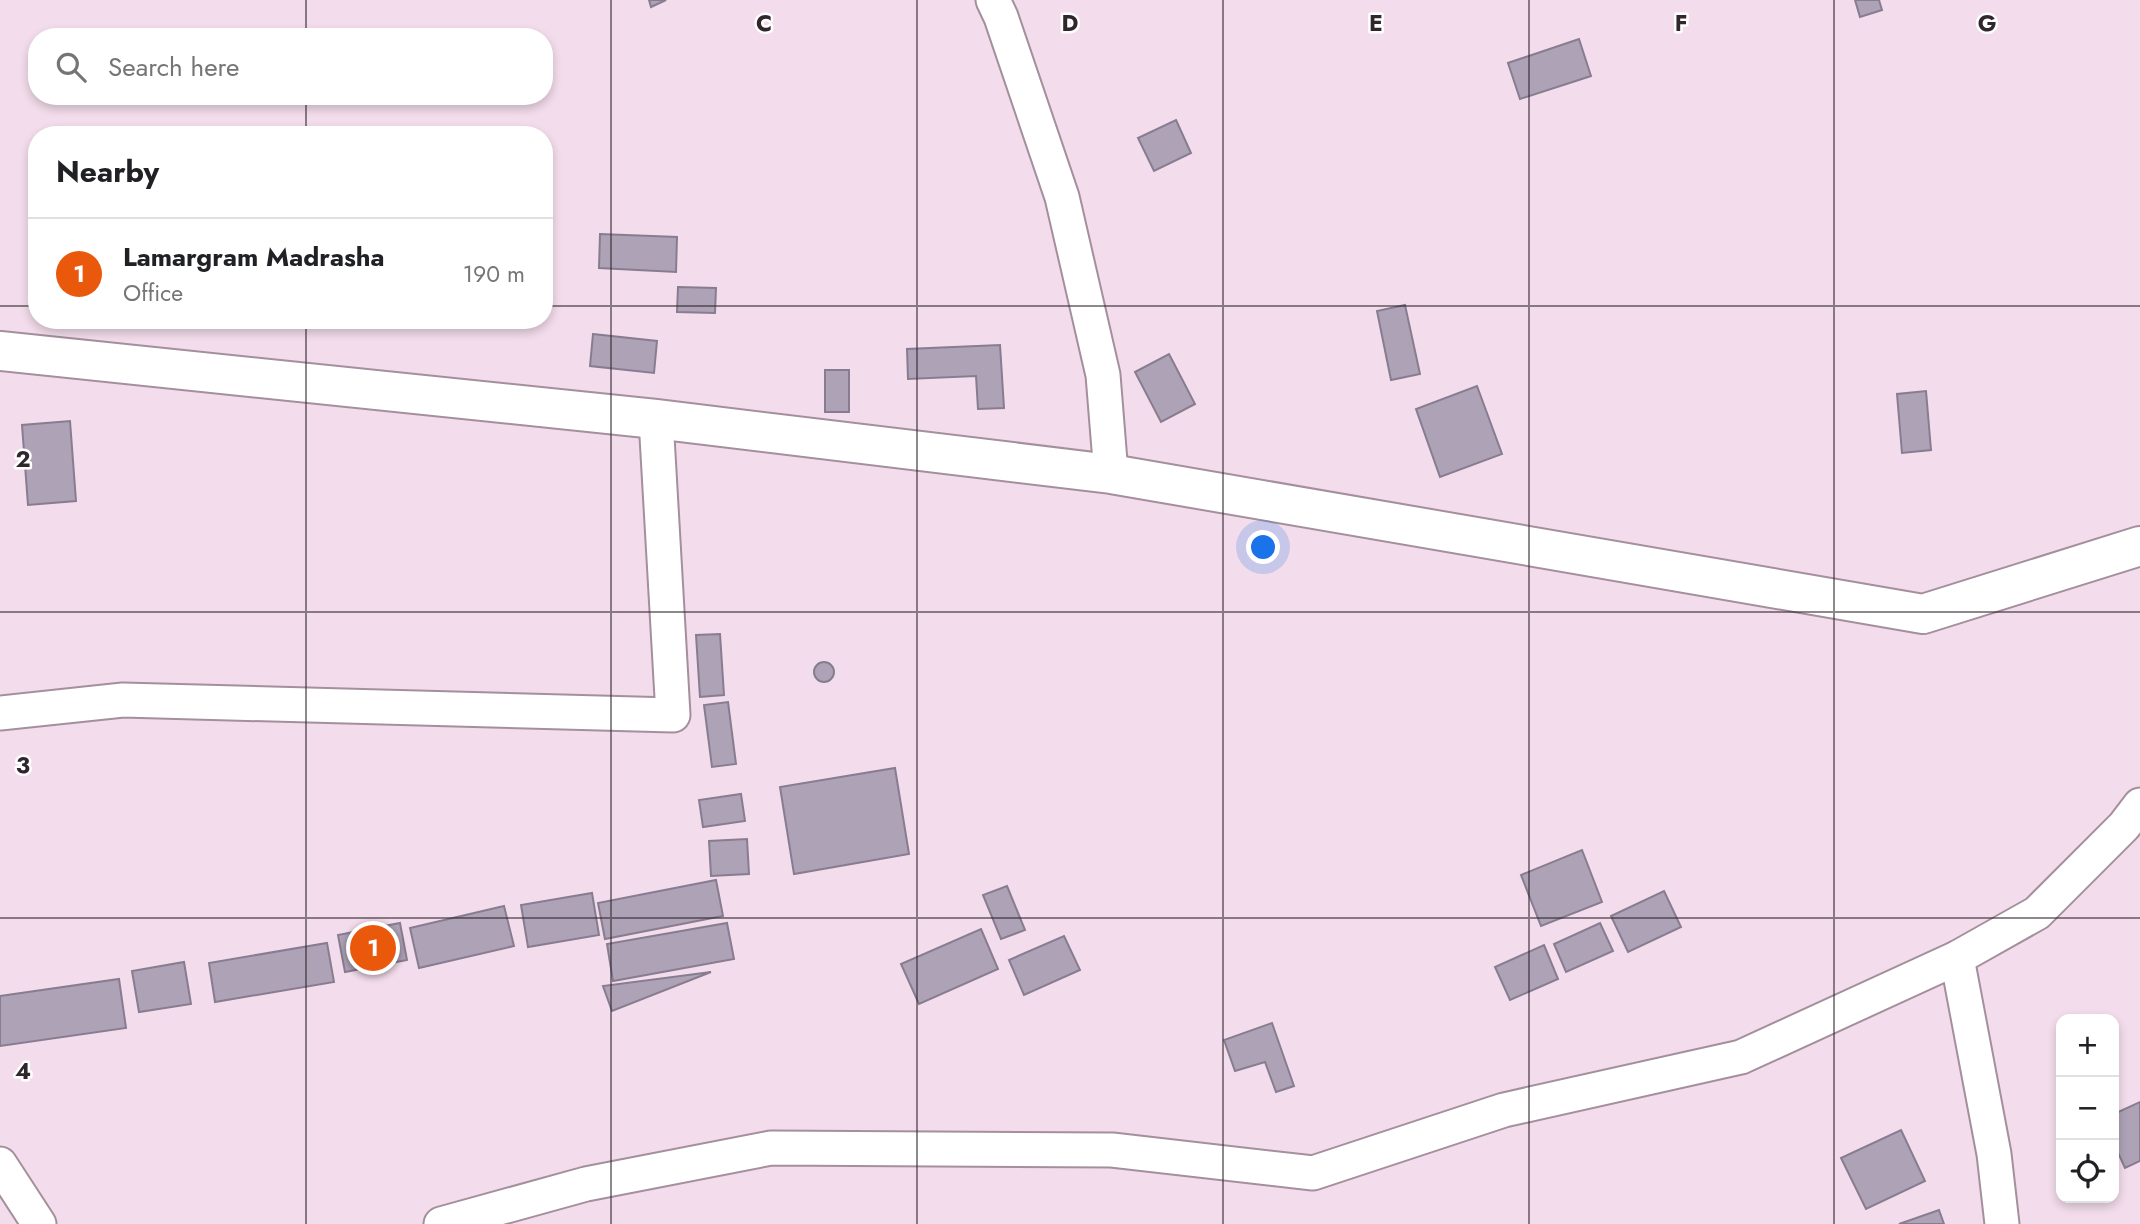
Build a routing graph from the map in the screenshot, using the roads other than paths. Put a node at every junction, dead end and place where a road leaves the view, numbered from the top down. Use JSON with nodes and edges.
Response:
{"nodes":[{"id":1,"x":993,"y":0,"type":"edge"},
{"id":2,"x":0,"y":351,"type":"edge"},
{"id":3,"x":656,"y":419,"type":"junction"},
{"id":4,"x":1111,"y":474,"type":"junction"},
{"id":5,"x":2140,"y":546,"type":"edge"},
{"id":6,"x":0,"y":713,"type":"edge"},
{"id":7,"x":2140,"y":805,"type":"edge"},
{"id":8,"x":1957,"y":958,"type":"junction"},
{"id":9,"x":0,"y":1164,"type":"edge"},
{"id":10,"x":39,"y":1224,"type":"edge"},
{"id":11,"x":441,"y":1224,"type":"edge"},
{"id":12,"x":2002,"y":1224,"type":"edge"}],
"edges":[{"from":1,"to":4,"type":"street"},
{"from":2,"to":3,"type":"street"},
{"from":3,"to":4,"type":"street"},
{"from":3,"to":6,"type":"street"},
{"from":4,"to":5,"type":"street"},
{"from":7,"to":8,"type":"street"},
{"from":8,"to":11,"type":"street"},
{"from":8,"to":12,"type":"street"},
{"from":9,"to":10,"type":"street"}]}
